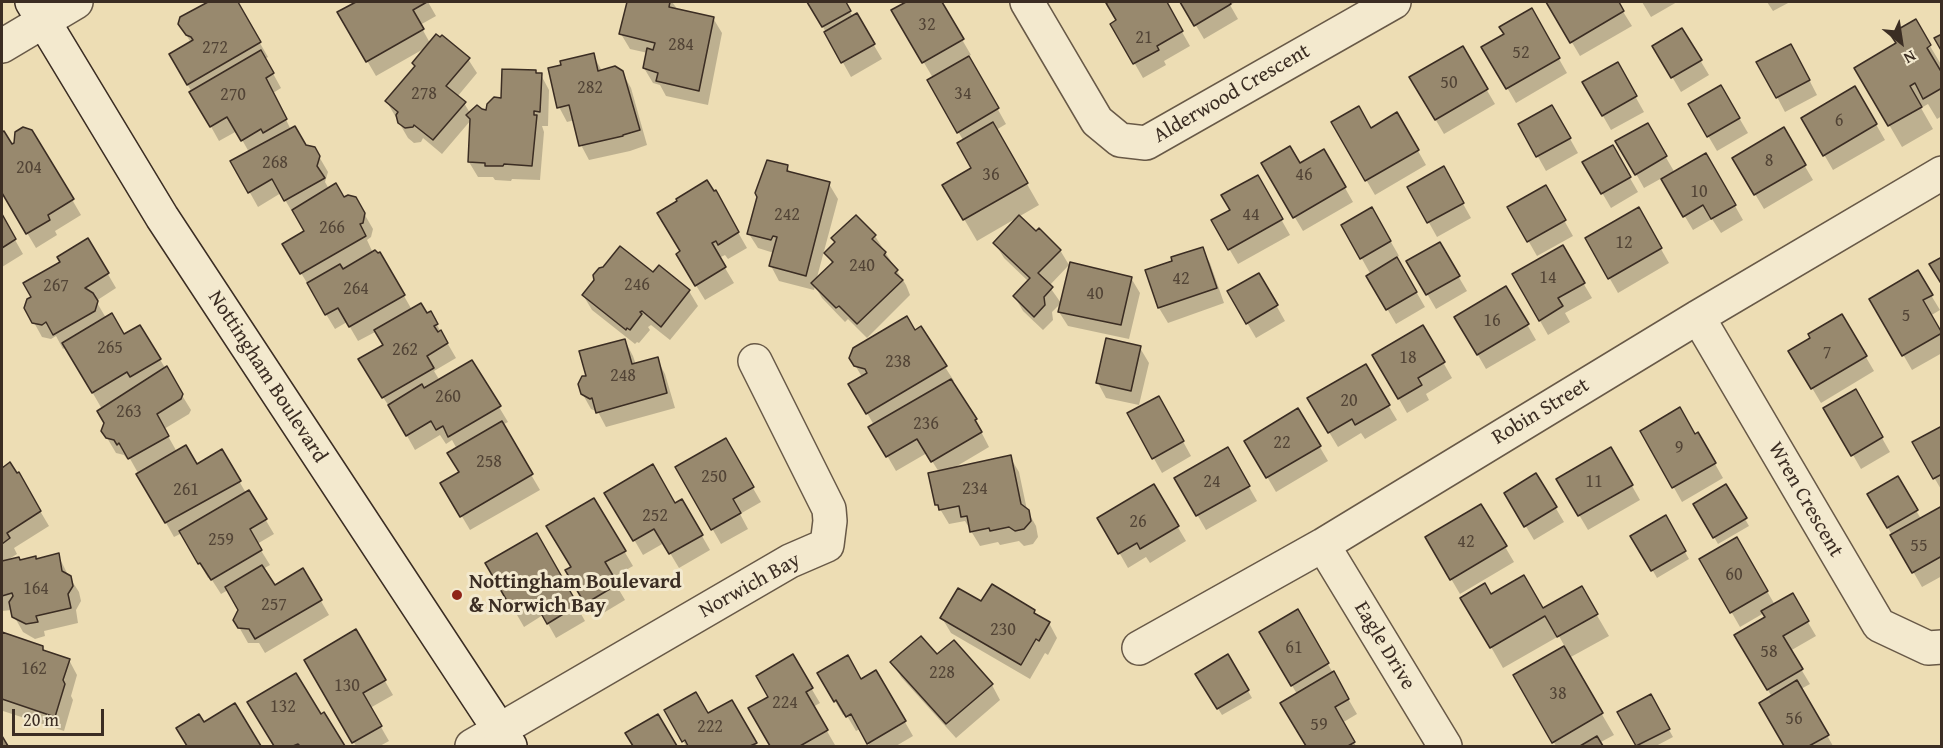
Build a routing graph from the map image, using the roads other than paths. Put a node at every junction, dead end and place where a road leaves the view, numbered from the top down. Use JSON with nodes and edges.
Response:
{"nodes":[{"id":1,"x":76,"y":2,"type":"edge"},
{"id":2,"x":1027,"y":2,"type":"edge"},
{"id":3,"x":1394,"y":2,"type":"edge"},
{"id":4,"x":38,"y":11,"type":"edge"},
{"id":5,"x":2,"y":46,"type":"edge"},
{"id":6,"x":1941,"y":173,"type":"edge"},
{"id":7,"x":1698,"y":317,"type":"junction"},
{"id":8,"x":755,"y":361,"type":"dead end"},
{"id":9,"x":1323,"y":545,"type":"junction"},
{"id":10,"x":1941,"y":647,"type":"edge"},
{"id":11,"x":1139,"y":648,"type":"dead end"},
{"id":12,"x":505,"y":738,"type":"edge"},
{"id":13,"x":472,"y":747,"type":"edge"},
{"id":14,"x":1445,"y":747,"type":"edge"}],
"edges":[{"from":1,"to":4,"type":"street"},
{"from":2,"to":3,"type":"street","name":"Alderwood Crescent"},
{"from":4,"to":5,"type":"street"},
{"from":4,"to":12,"type":"street","name":"Nottingham Boulevard"},
{"from":6,"to":7,"type":"street","name":"Robin Street"},
{"from":7,"to":9,"type":"street","name":"Robin Street"},
{"from":7,"to":10,"type":"street","name":"Wren Crescent"},
{"from":8,"to":12,"type":"street","name":"Norwich Bay"},
{"from":9,"to":11,"type":"street","name":"Robin Street"},
{"from":9,"to":14,"type":"street","name":"Eagle Drive"},
{"from":12,"to":13,"type":"street"}]}
